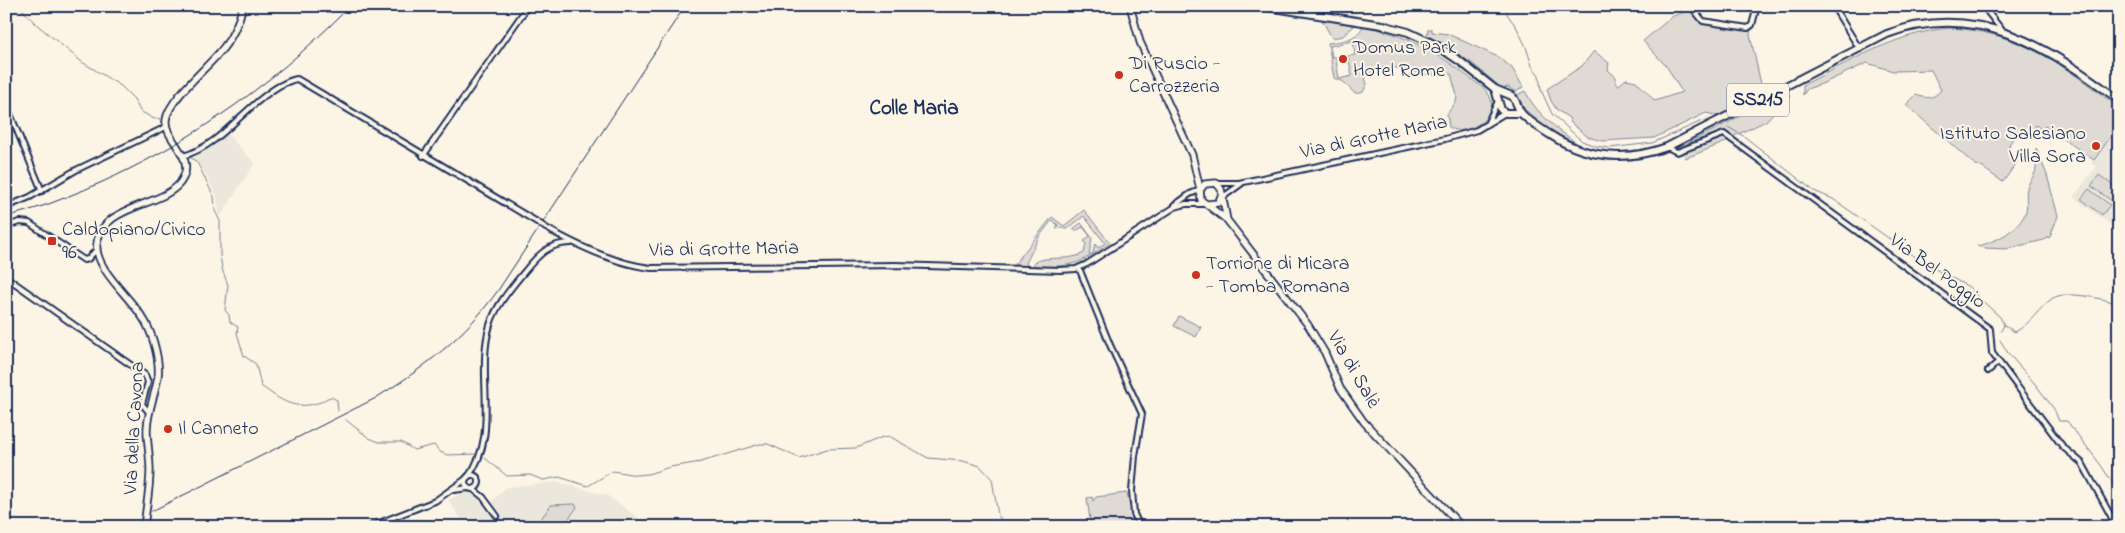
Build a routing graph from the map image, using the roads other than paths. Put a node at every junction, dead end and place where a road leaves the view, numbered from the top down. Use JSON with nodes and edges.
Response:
{"nodes":[{"id":1,"x":243,"y":6,"type":"edge"},
{"id":2,"x":528,"y":6,"type":"edge"},
{"id":3,"x":1130,"y":6,"type":"edge"},
{"id":4,"x":1261,"y":6,"type":"edge"},
{"id":5,"x":1690,"y":6,"type":"edge"},
{"id":6,"x":1757,"y":6,"type":"edge"},
{"id":7,"x":1832,"y":6,"type":"edge"},
{"id":8,"x":1982,"y":6,"type":"edge"},
{"id":9,"x":2001,"y":29,"type":"junction"},
{"id":10,"x":1859,"y":48,"type":"junction"},
{"id":11,"x":1495,"y":89,"type":"junction"},
{"id":12,"x":1507,"y":94,"type":"junction"},
{"id":13,"x":2119,"y":100,"type":"edge"},
{"id":14,"x":1498,"y":102,"type":"junction"},
{"id":15,"x":6,"y":104,"type":"edge"},
{"id":16,"x":1516,"y":104,"type":"junction"},
{"id":17,"x":1508,"y":112,"type":"junction"},
{"id":18,"x":1521,"y":113,"type":"junction"},
{"id":19,"x":1487,"y":124,"type":"junction"},
{"id":20,"x":166,"y":126,"type":"junction"},
{"id":21,"x":1666,"y":147,"type":"junction"},
{"id":22,"x":183,"y":156,"type":"junction"},
{"id":23,"x":423,"y":156,"type":"junction"},
{"id":24,"x":1243,"y":182,"type":"junction"},
{"id":25,"x":1216,"y":183,"type":"junction"},
{"id":26,"x":1200,"y":188,"type":"junction"},
{"id":27,"x":42,"y":190,"type":"junction"},
{"id":28,"x":1222,"y":196,"type":"junction"},
{"id":29,"x":1207,"y":204,"type":"junction"},
{"id":30,"x":6,"y":207,"type":"edge"},
{"id":31,"x":1172,"y":208,"type":"junction"},
{"id":32,"x":1227,"y":220,"type":"junction"},
{"id":33,"x":6,"y":226,"type":"edge"},
{"id":34,"x":575,"y":244,"type":"junction"},
{"id":35,"x":97,"y":249,"type":"junction"},
{"id":36,"x":1079,"y":268,"type":"junction"},
{"id":37,"x":6,"y":278,"type":"edge"},
{"id":38,"x":1998,"y":362,"type":"junction"},
{"id":39,"x":1988,"y":371,"type":"dead end"},
{"id":40,"x":148,"y":411,"type":"junction"},
{"id":41,"x":477,"y":466,"type":"junction"},
{"id":42,"x":467,"y":478,"type":"junction"},
{"id":43,"x":477,"y":478,"type":"junction"},
{"id":44,"x":478,"y":486,"type":"junction"},
{"id":45,"x":468,"y":488,"type":"junction"},
{"id":46,"x":473,"y":489,"type":"junction"},
{"id":47,"x":452,"y":491,"type":"junction"},
{"id":48,"x":482,"y":496,"type":"junction"},
{"id":49,"x":497,"y":516,"type":"dead end"},
{"id":50,"x":144,"y":527,"type":"edge"},
{"id":51,"x":369,"y":527,"type":"edge"},
{"id":52,"x":1140,"y":527,"type":"edge"},
{"id":53,"x":1462,"y":527,"type":"edge"},
{"id":54,"x":2117,"y":527,"type":"edge"}],
"edges":[{"from":1,"to":20,"type":"main road"},
{"from":2,"to":23,"type":"street"},
{"from":3,"to":26,"type":"main road"},
{"from":4,"to":11,"type":"main road"},
{"from":5,"to":6,"type":"street"},
{"from":7,"to":10,"type":"street"},
{"from":8,"to":9,"type":"street"},
{"from":9,"to":10,"type":"main road","number":"SS215"},
{"from":9,"to":13,"type":"main road","number":"SS215"},
{"from":10,"to":21,"type":"main road","number":"SS215"},
{"from":11,"to":12,"type":"main road"},
{"from":11,"to":14,"type":"main road"},
{"from":12,"to":14,"type":"main road"},
{"from":12,"to":16,"type":"main road"},
{"from":14,"to":17,"type":"main road"},
{"from":14,"to":19,"type":"street"},
{"from":15,"to":27,"type":"street"},
{"from":16,"to":17,"type":"main road"},
{"from":16,"to":18,"type":"main road"},
{"from":17,"to":18,"type":"main road"},
{"from":17,"to":19,"type":"street","name":"Via di Grotte Maria"},
{"from":18,"to":21,"type":"main road","number":"SS215"},
{"from":19,"to":24,"type":"street","name":"Via di Grotte Maria"},
{"from":20,"to":22,"type":"main road"},
{"from":20,"to":27,"type":"street"},
{"from":21,"to":38,"type":"street","name":"Via Bel Poggio"},
{"from":22,"to":23,"type":"street","name":"Via di Grotte Maria"},
{"from":22,"to":35,"type":"main road"},
{"from":23,"to":34,"type":"street","name":"Via di Grotte Maria","bridge":true},
{"from":24,"to":25,"type":"street","name":"Via di Grotte Maria"},
{"from":24,"to":28,"type":"street","name":"Via di Grotte Maria"},
{"from":25,"to":26,"type":"main road"},
{"from":25,"to":28,"type":"main road"},
{"from":26,"to":29,"type":"main road"},
{"from":26,"to":31,"type":"street","name":"Via di Grotte Maria"},
{"from":27,"to":30,"type":"street"},
{"from":28,"to":29,"type":"main road"},
{"from":28,"to":32,"type":"main road","name":"Via di Salè"},
{"from":29,"to":31,"type":"street","name":"Via di Grotte Maria"},
{"from":29,"to":32,"type":"main road","name":"Via di Salè"},
{"from":31,"to":36,"type":"street","name":"Via di Grotte Maria"},
{"from":32,"to":53,"type":"main road","name":"Via di Salè"},
{"from":33,"to":35,"type":"street"},
{"from":34,"to":36,"type":"street","name":"Via di Grotte Maria"},
{"from":34,"to":41,"type":"street"},
{"from":35,"to":40,"type":"main road","name":"Via della Cavona"},
{"from":36,"to":52,"type":"street"},
{"from":37,"to":40,"type":"street"},
{"from":38,"to":39,"type":"street"},
{"from":38,"to":54,"type":"street","name":"Via Bel Poggio"},
{"from":40,"to":50,"type":"main road","name":"Via della Cavona"},
{"from":41,"to":42,"type":"street"},
{"from":41,"to":43,"type":"street"},
{"from":42,"to":43,"type":"street"},
{"from":42,"to":45,"type":"street"},
{"from":42,"to":47,"type":"street"},
{"from":43,"to":44,"type":"street"},
{"from":44,"to":46,"type":"street"},
{"from":44,"to":48,"type":"street"},
{"from":45,"to":46,"type":"street"},
{"from":45,"to":47,"type":"street"},
{"from":46,"to":48,"type":"street"},
{"from":47,"to":51,"type":"street"},
{"from":48,"to":49,"type":"street"}]}
